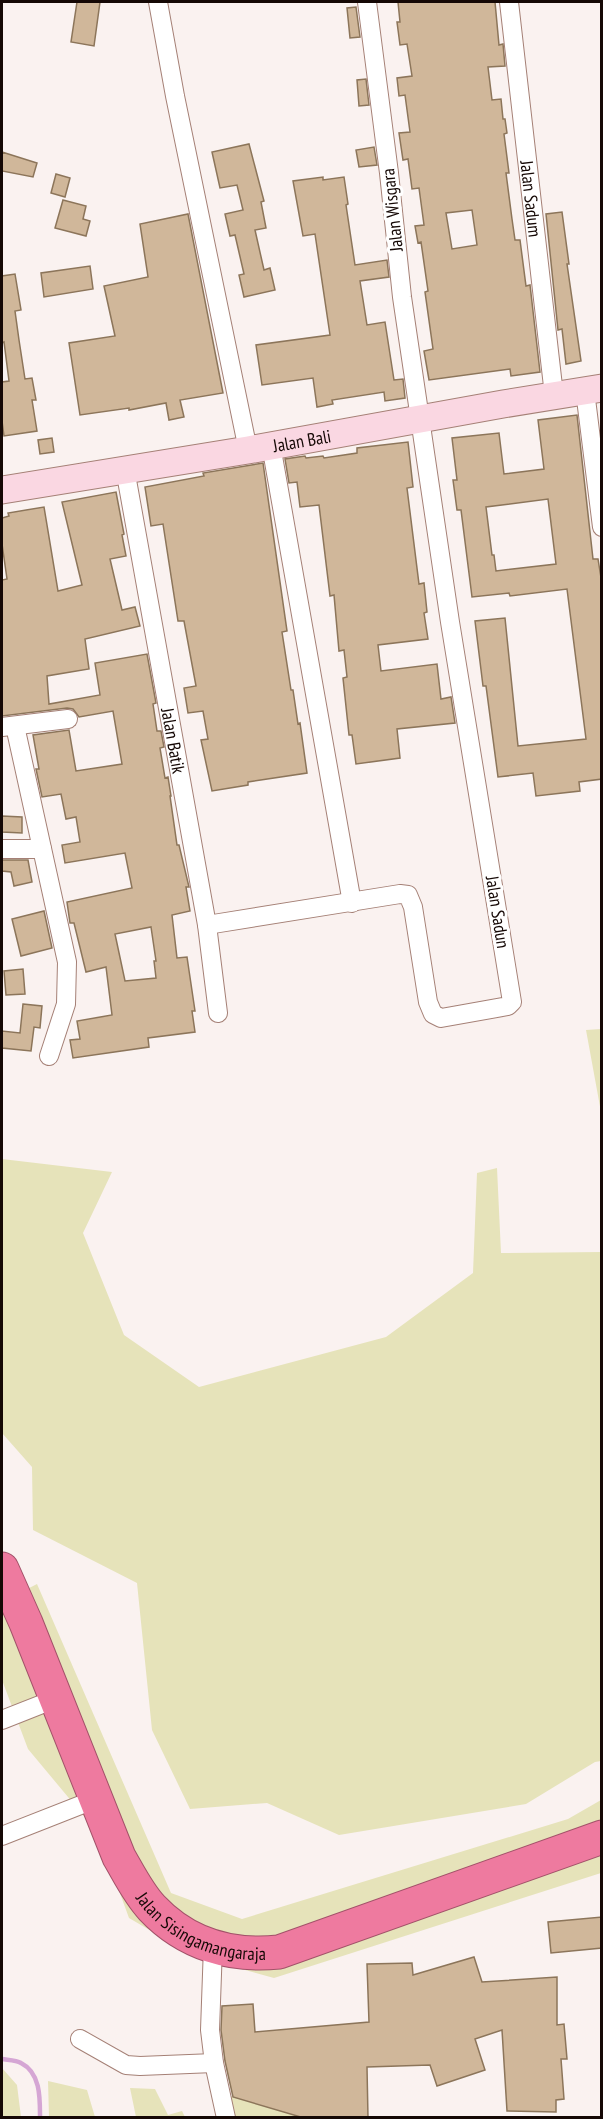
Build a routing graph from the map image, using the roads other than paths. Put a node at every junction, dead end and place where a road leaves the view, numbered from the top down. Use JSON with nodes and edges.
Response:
{"nodes":[{"id":1,"x":158,"y":2,"type":"edge"},
{"id":2,"x":367,"y":2,"type":"edge"},
{"id":3,"x":509,"y":2,"type":"edge"},
{"id":4,"x":593,"y":390,"type":"edge"},
{"id":5,"x":554,"y":395,"type":"junction"},
{"id":6,"x":419,"y":418,"type":"junction"},
{"id":7,"x":260,"y":447,"type":"junction"},
{"id":8,"x":125,"y":469,"type":"junction"},
{"id":9,"x":2,"y":490,"type":"edge"},
{"id":10,"x":600,"y":501,"type":"edge"},
{"id":11,"x":602,"y":527,"type":"edge"},
{"id":12,"x":68,"y":719,"type":"dead end"},
{"id":13,"x":8,"y":727,"type":"edge"},
{"id":14,"x":2,"y":849,"type":"edge"},
{"id":15,"x":42,"y":849,"type":"junction"},
{"id":16,"x":352,"y":903,"type":"junction"},
{"id":17,"x":207,"y":925,"type":"junction"},
{"id":18,"x":218,"y":1013,"type":"dead end"},
{"id":19,"x":49,"y":1056,"type":"dead end"},
{"id":20,"x":2,"y":1569,"type":"edge"},
{"id":21,"x":55,"y":1699,"type":"junction"},
{"id":22,"x":2,"y":1720,"type":"edge"},
{"id":23,"x":96,"y":1799,"type":"junction"},
{"id":24,"x":2,"y":1836,"type":"edge"},
{"id":25,"x":602,"y":1837,"type":"edge"},
{"id":26,"x":213,"y":1946,"type":"junction"},
{"id":27,"x":80,"y":2038,"type":"dead end"},
{"id":28,"x":214,"y":2062,"type":"junction"},
{"id":29,"x":226,"y":2118,"type":"edge"}],
"edges":[{"from":1,"to":7,"type":"street"},
{"from":2,"to":6,"type":"street","name":"Jalan Wisgara"},
{"from":3,"to":5,"type":"street","name":"Jalan Sadum"},
{"from":4,"to":5,"type":"street","name":"Jalan Bali"},
{"from":4,"to":10,"type":"street"},
{"from":5,"to":6,"type":"street","name":"Jalan Bali"},
{"from":6,"to":7,"type":"street","name":"Jalan Bali"},
{"from":6,"to":16,"type":"street","name":"Jalan Sadun"},
{"from":7,"to":8,"type":"street","name":"Jalan Bali"},
{"from":7,"to":16,"type":"street"},
{"from":8,"to":9,"type":"street","name":"Jalan Bali"},
{"from":8,"to":17,"type":"street","name":"Jalan Batik"},
{"from":10,"to":11,"type":"street"},
{"from":12,"to":13,"type":"street"},
{"from":13,"to":15,"type":"street"},
{"from":14,"to":15,"type":"street"},
{"from":15,"to":19,"type":"street"},
{"from":16,"to":17,"type":"street","name":"Jalan Sadun"},
{"from":17,"to":18,"type":"street","name":"Jalan Batik"},
{"from":20,"to":21,"type":"highway","name":"Jalan Sisingamangaraja"},
{"from":21,"to":22,"type":"street"},
{"from":21,"to":23,"type":"highway","name":"Jalan Sisingamangaraja"},
{"from":23,"to":24,"type":"street"},
{"from":23,"to":26,"type":"highway","name":"Jalan Sisingamangaraja"},
{"from":25,"to":26,"type":"highway","name":"Jalan Sisingamangaraja"},
{"from":26,"to":28,"type":"street"},
{"from":27,"to":28,"type":"street"},
{"from":28,"to":29,"type":"street"}]}
